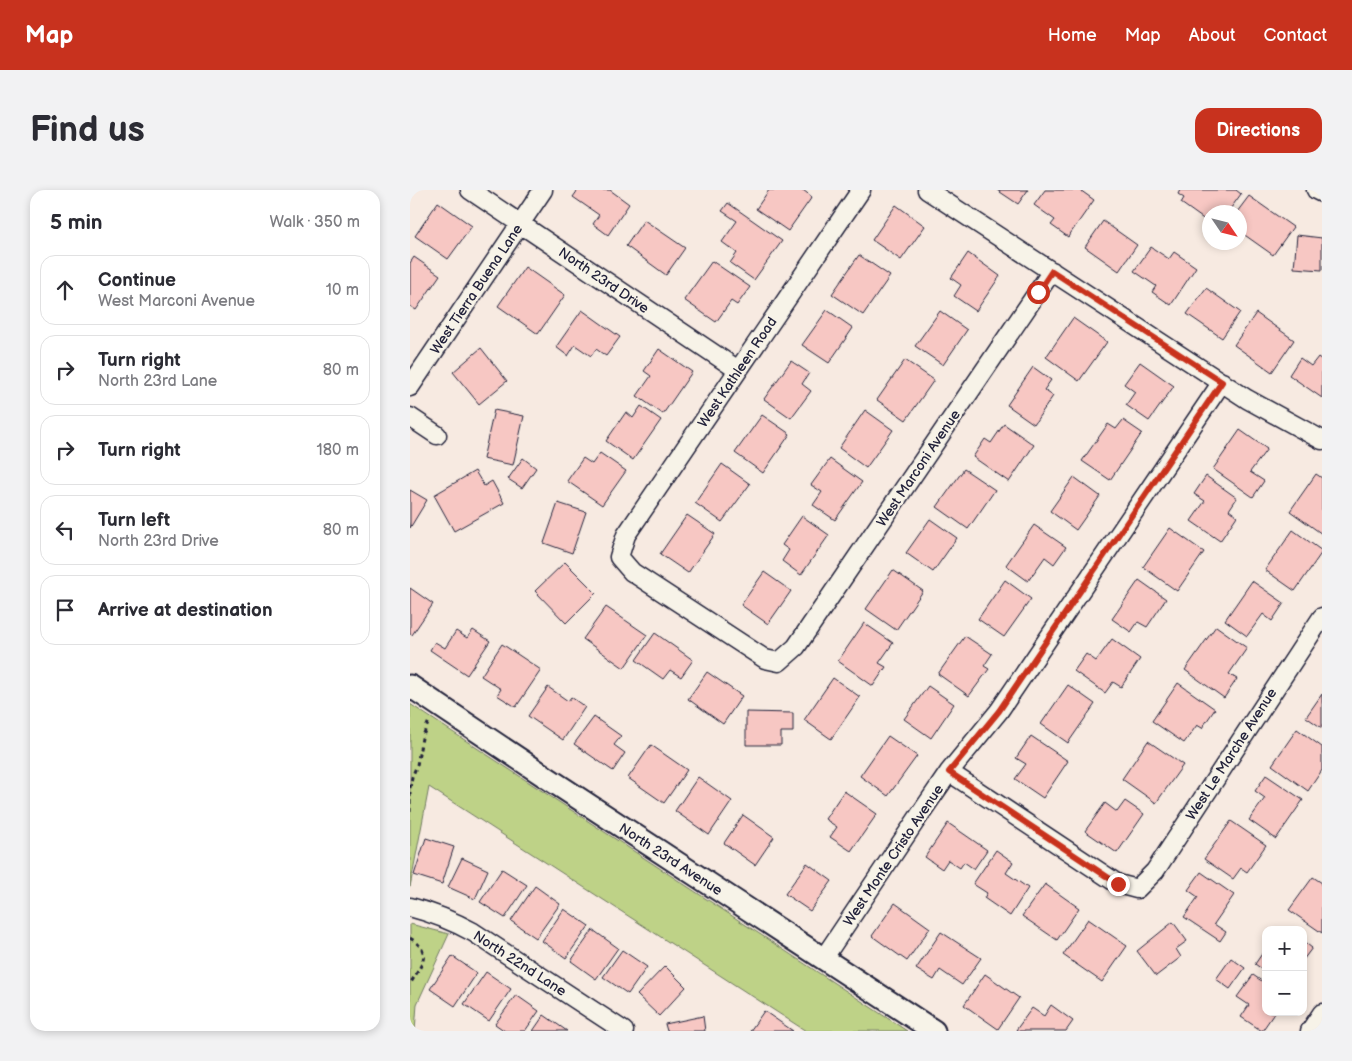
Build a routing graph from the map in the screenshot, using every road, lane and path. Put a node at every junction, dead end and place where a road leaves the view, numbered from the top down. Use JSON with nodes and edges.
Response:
{"nodes":[{"id":1,"x":470,"y":190,"type":"edge"},
{"id":2,"x":543,"y":190,"type":"edge"},
{"id":3,"x":861,"y":190,"type":"edge"},
{"id":4,"x":927,"y":190,"type":"edge"},
{"id":5,"x":1316,"y":190,"type":"edge"},
{"id":6,"x":1322,"y":193,"type":"edge"},
{"id":7,"x":520,"y":224,"type":"junction"},
{"id":8,"x":1052,"y":271,"type":"junction"},
{"id":9,"x":738,"y":370,"type":"junction"},
{"id":10,"x":1222,"y":382,"type":"junction"},
{"id":11,"x":410,"y":387,"type":"edge"},
{"id":12,"x":410,"y":417,"type":"edge"},
{"id":13,"x":437,"y":435,"type":"dead end"},
{"id":14,"x":1322,"y":440,"type":"edge"},
{"id":15,"x":619,"y":557,"type":"joint"},
{"id":16,"x":1322,"y":616,"type":"edge"},
{"id":17,"x":410,"y":686,"type":"edge"},
{"id":18,"x":435,"y":702,"type":"junction"},
{"id":19,"x":949,"y":772,"type":"junction"},
{"id":20,"x":410,"y":812,"type":"edge"},
{"id":21,"x":410,"y":907,"type":"edge"},
{"id":22,"x":410,"y":938,"type":"edge"},
{"id":23,"x":823,"y":959,"type":"junction"},
{"id":24,"x":410,"y":984,"type":"edge"},
{"id":25,"x":1322,"y":1013,"type":"edge"},
{"id":26,"x":624,"y":1031,"type":"edge"},
{"id":27,"x":934,"y":1031,"type":"edge"},
{"id":28,"x":1310,"y":1031,"type":"edge"}],
"edges":[{"from":1,"to":7,"type":"street","name":"North 23rd Drive"},
{"from":2,"to":7,"type":"street","name":"West Tierra Buena Lane"},
{"from":3,"to":9,"type":"street","name":"West Kathleen Road"},
{"from":4,"to":8,"type":"street"},
{"from":5,"to":6,"type":"street"},
{"from":7,"to":9,"type":"street","name":"North 23rd Drive"},
{"from":7,"to":11,"type":"street","name":"West Tierra Buena Lane"},
{"from":8,"to":10,"type":"street"},
{"from":8,"to":15,"type":"street","name":"West Marconi Avenue"},
{"from":9,"to":15,"type":"street","name":"West Kathleen Road"},
{"from":10,"to":14,"type":"street"},
{"from":10,"to":19,"type":"street","name":"West Monte Cristo Avenue"},
{"from":12,"to":13,"type":"street"},
{"from":16,"to":19,"type":"street","name":"West Le Marche Avenue"},
{"from":17,"to":18,"type":"street","name":"North 23rd Avenue"},
{"from":18,"to":20,"type":"path"},
{"from":18,"to":23,"type":"street","name":"North 23rd Avenue"},
{"from":19,"to":23,"type":"street","name":"West Monte Cristo Avenue"},
{"from":21,"to":26,"type":"street","name":"North 22nd Lane"},
{"from":22,"to":24,"type":"path"},
{"from":23,"to":27,"type":"street","name":"North 23rd Avenue"},
{"from":25,"to":28,"type":"street"}]}
